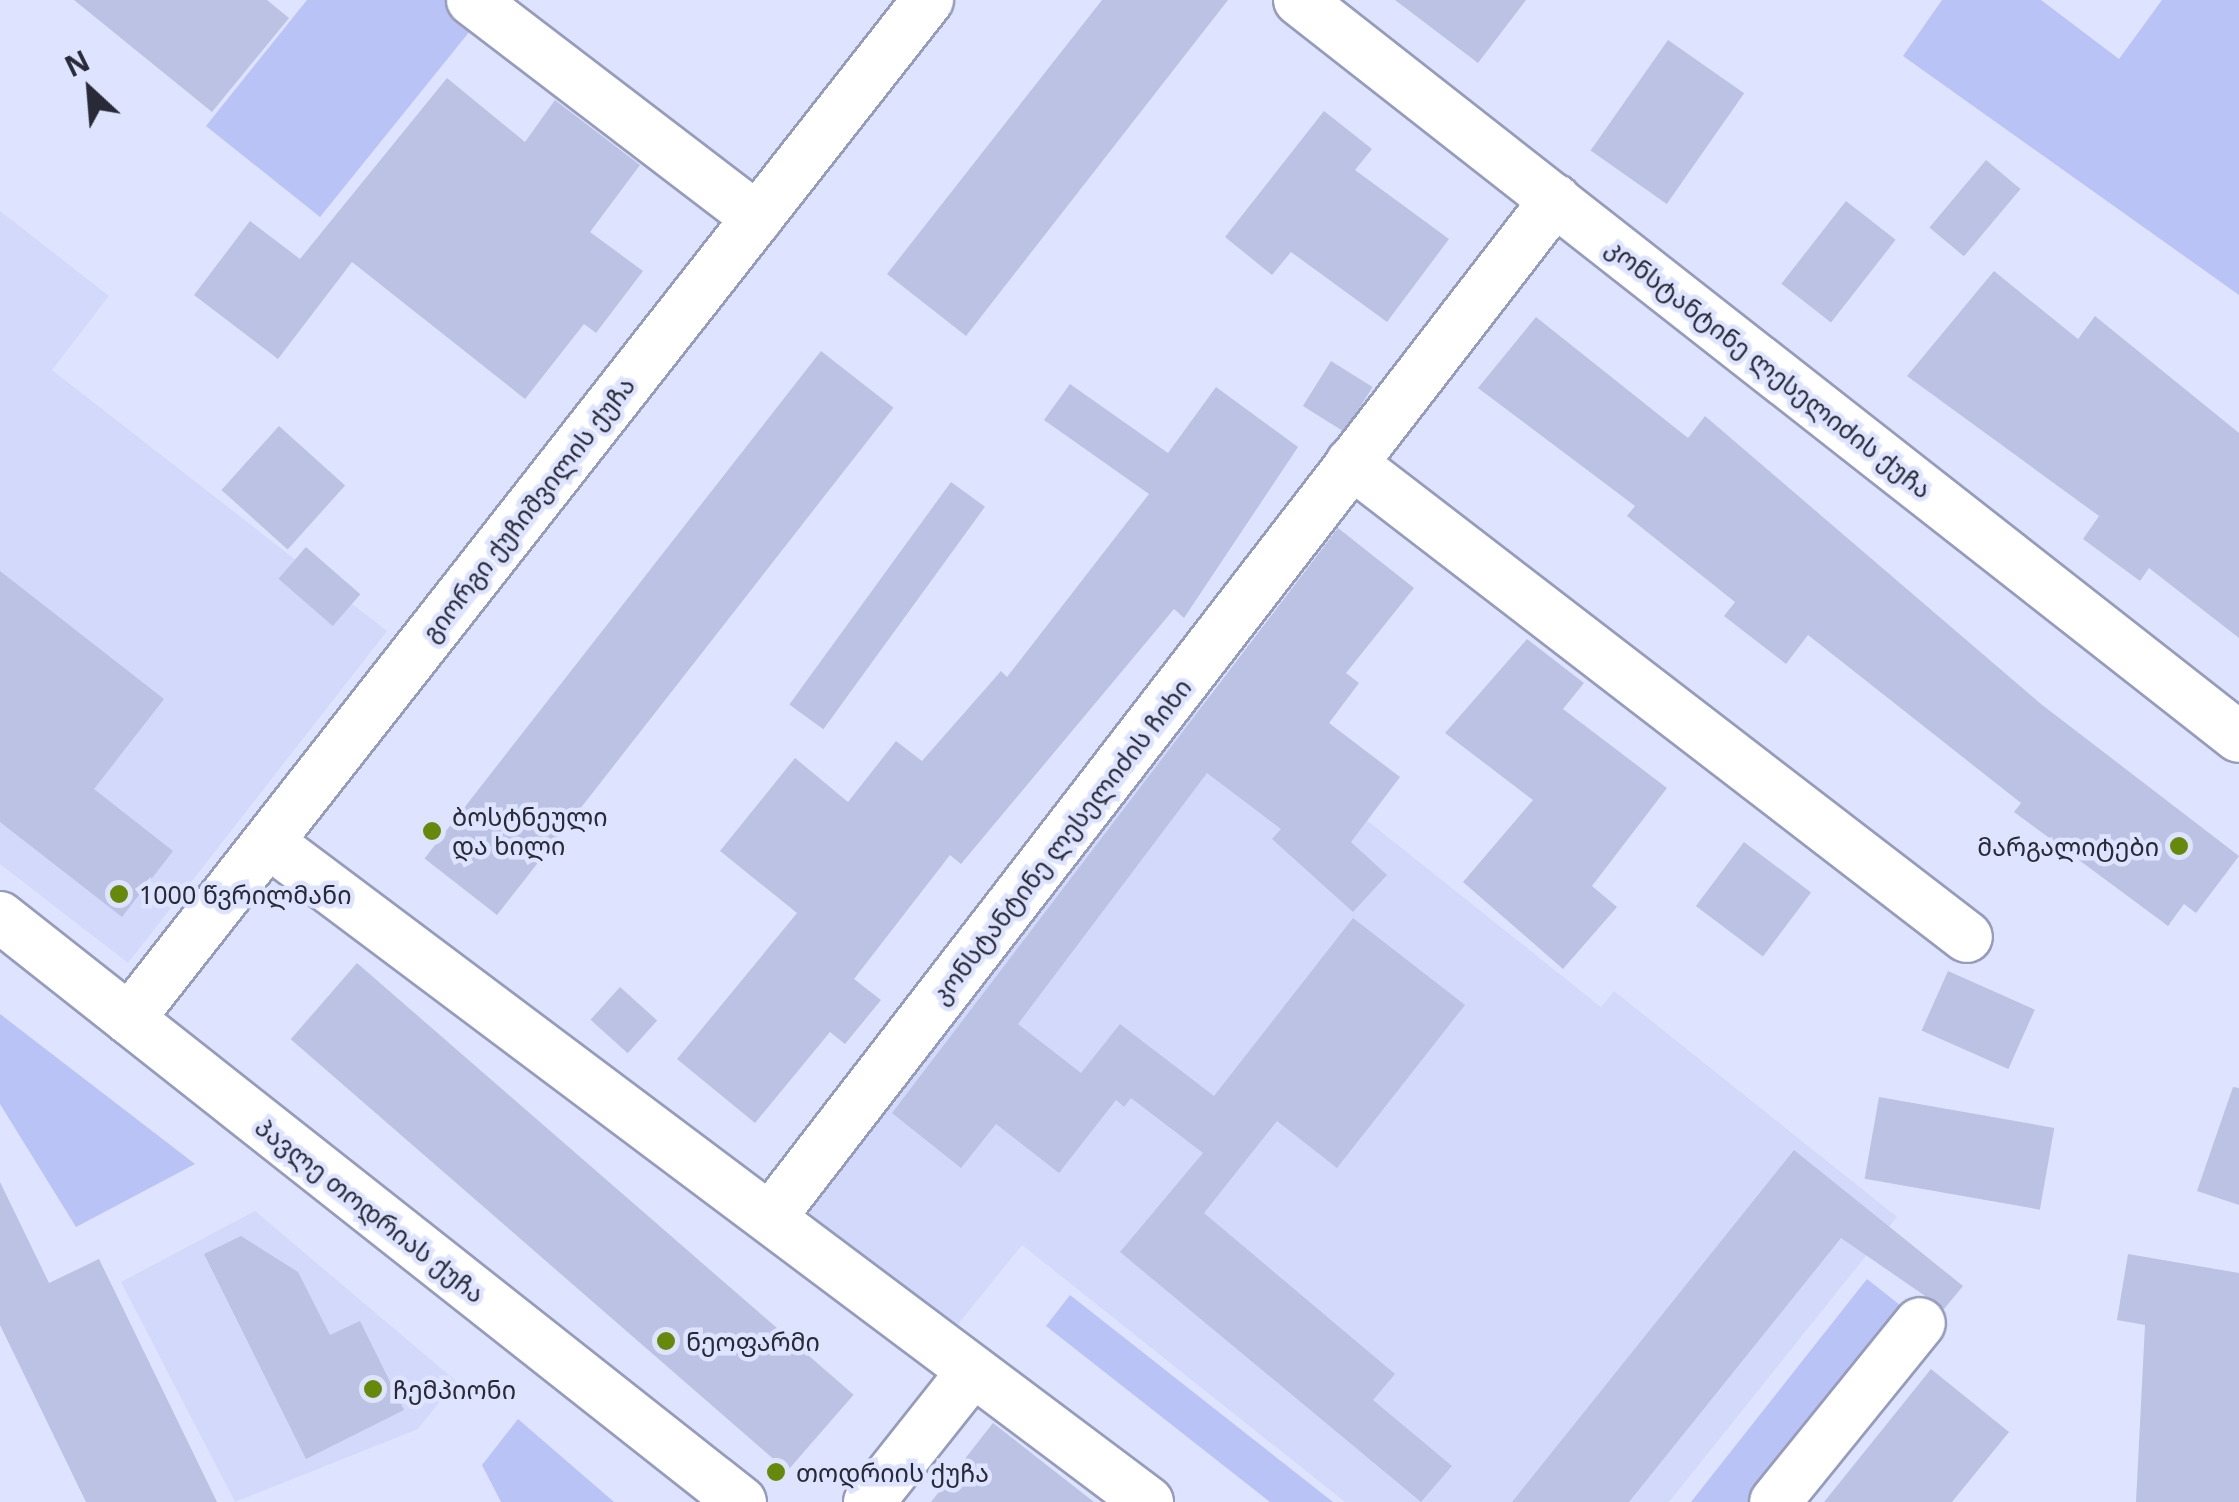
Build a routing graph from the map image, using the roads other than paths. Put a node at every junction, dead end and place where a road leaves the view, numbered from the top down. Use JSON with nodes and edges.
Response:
{"nodes":[{"id":1,"x":472,"y":0,"type":"edge"},
{"id":2,"x":928,"y":0,"type":"edge"},
{"id":3,"x":1299,"y":0,"type":"edge"},
{"id":4,"x":1554,"y":200,"type":"junction"},
{"id":5,"x":756,"y":218,"type":"junction"},
{"id":6,"x":1351,"y":463,"type":"junction"},
{"id":7,"x":2239,"y":737,"type":"edge"},
{"id":8,"x":268,"y":842,"type":"junction"},
{"id":9,"x":0,"y":917,"type":"edge"},
{"id":10,"x":1966,"y":937,"type":"dead end"},
{"id":11,"x":129,"y":1019,"type":"junction"},
{"id":12,"x":770,"y":1218,"type":"junction"},
{"id":13,"x":1920,"y":1323,"type":"dead end"},
{"id":14,"x":973,"y":1370,"type":"junction"},
{"id":15,"x":741,"y":1502,"type":"edge"},
{"id":16,"x":869,"y":1502,"type":"edge"},
{"id":17,"x":1148,"y":1502,"type":"edge"},
{"id":18,"x":1776,"y":1502,"type":"edge"}],
"edges":[{"from":1,"to":5,"type":"street"},
{"from":2,"to":5,"type":"street","name":"გიორგი ქუჩიშვილის ქუჩა"},
{"from":3,"to":4,"type":"street","name":"კონსტანტინე ლესელიძის ქუჩა"},
{"from":4,"to":6,"type":"street","name":"კონსტანტინე ლესელიძის ჩიხი"},
{"from":4,"to":7,"type":"street","name":"კონსტანტინე ლესელიძის ქუჩა"},
{"from":5,"to":8,"type":"street","name":"გიორგი ქუჩიშვილის ქუჩა"},
{"from":6,"to":10,"type":"street"},
{"from":6,"to":12,"type":"street","name":"კონსტანტინე ლესელიძის ჩიხი"},
{"from":8,"to":11,"type":"street","name":"გიორგი ქუჩიშვილის ქუჩა"},
{"from":8,"to":12,"type":"street"},
{"from":9,"to":11,"type":"street","name":"პავლე თოდრიას ქუჩა"},
{"from":11,"to":15,"type":"street","name":"პავლე თოდრიას ქუჩა"},
{"from":12,"to":14,"type":"street"},
{"from":13,"to":18,"type":"street"},
{"from":14,"to":16,"type":"street"},
{"from":14,"to":17,"type":"street"}]}
